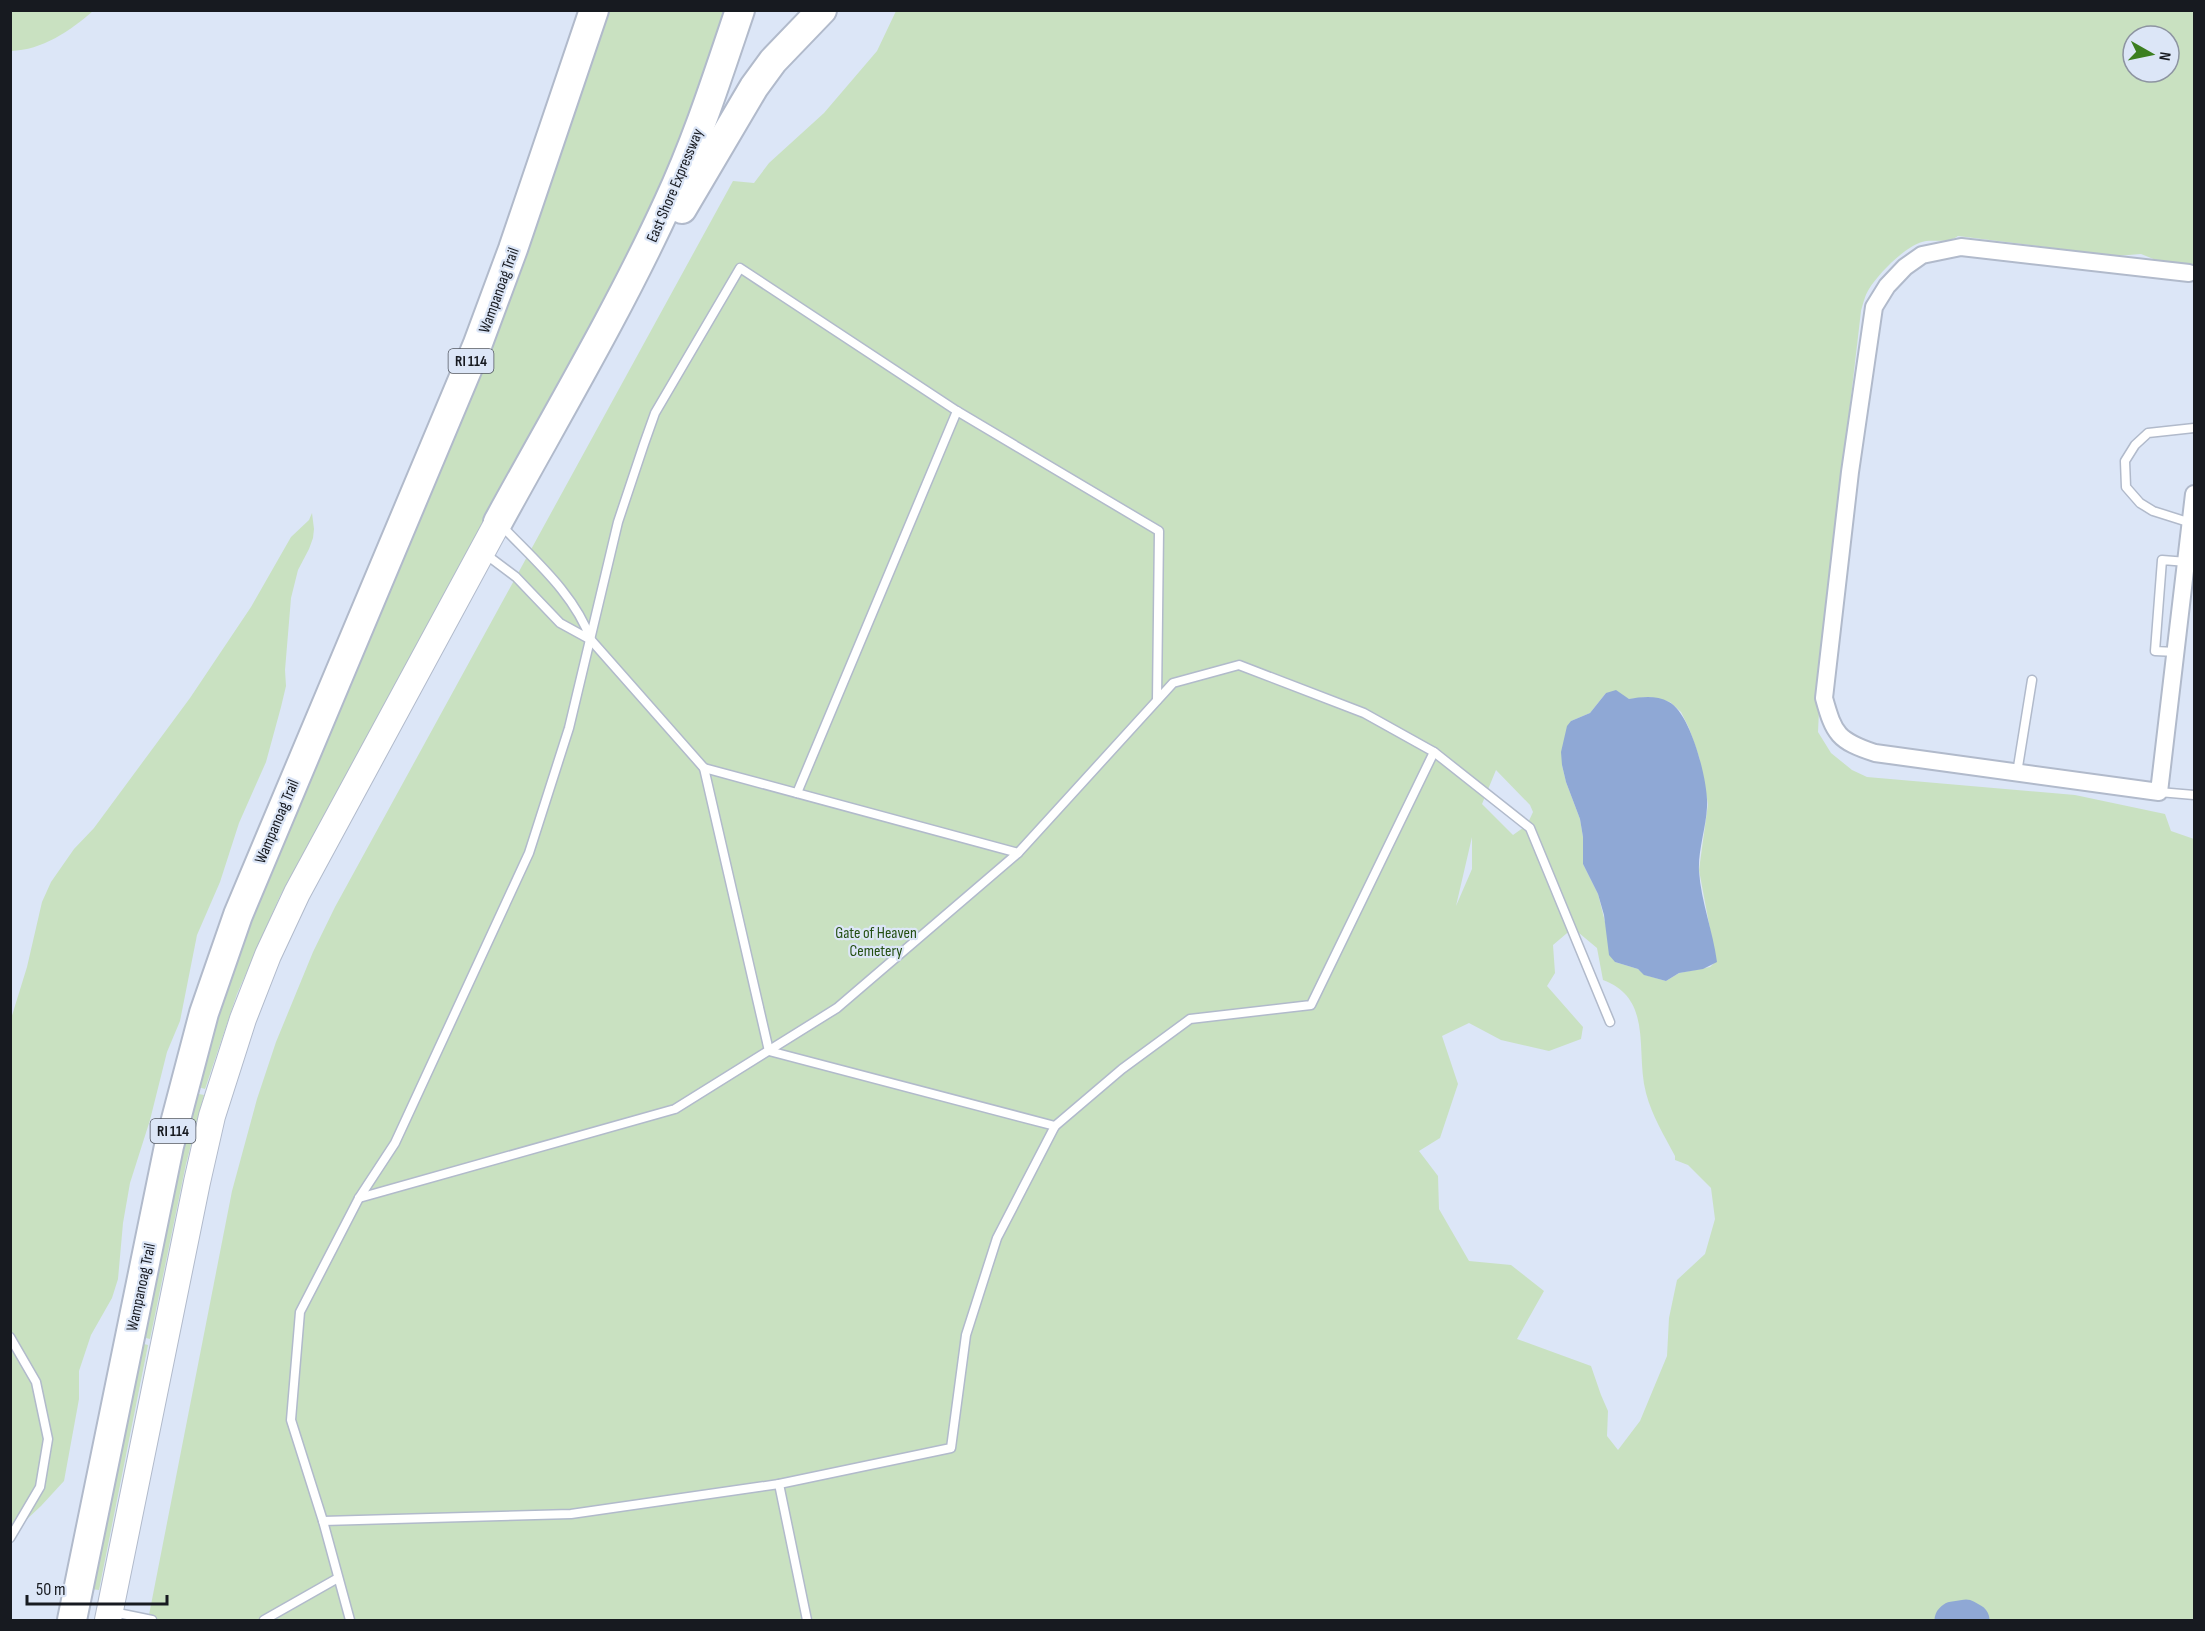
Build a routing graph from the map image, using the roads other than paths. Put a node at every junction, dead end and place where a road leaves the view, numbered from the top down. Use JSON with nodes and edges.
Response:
{"nodes":[{"id":1,"x":588,"y":10,"type":"edge"},
{"id":2,"x":594,"y":10,"type":"edge"},
{"id":3,"x":740,"y":10,"type":"edge"},
{"id":4,"x":822,"y":10,"type":"edge"},
{"id":5,"x":579,"y":53,"type":"junction"},
{"id":6,"x":2193,"y":271,"type":"edge"},
{"id":7,"x":591,"y":353,"type":"junction"},
{"id":8,"x":957,"y":411,"type":"junction"},
{"id":9,"x":2194,"y":428,"type":"edge"},
{"id":10,"x":2194,"y":494,"type":"edge"},
{"id":11,"x":498,"y":522,"type":"junction"},
{"id":12,"x":2191,"y":523,"type":"junction"},
{"id":13,"x":482,"y":551,"type":"junction"},
{"id":14,"x":2187,"y":562,"type":"junction"},
{"id":15,"x":591,"y":640,"type":"junction"},
{"id":16,"x":2176,"y":652,"type":"junction"},
{"id":17,"x":2032,"y":680,"type":"dead end"},
{"id":18,"x":1157,"y":700,"type":"junction"},
{"id":19,"x":1434,"y":752,"type":"junction"},
{"id":20,"x":704,"y":768,"type":"junction"},
{"id":21,"x":2018,"y":773,"type":"junction"},
{"id":22,"x":2158,"y":792,"type":"junction"},
{"id":23,"x":797,"y":793,"type":"junction"},
{"id":24,"x":2194,"y":795,"type":"edge"},
{"id":25,"x":1017,"y":853,"type":"junction"},
{"id":26,"x":1610,"y":1022,"type":"dead end"},
{"id":27,"x":769,"y":1051,"type":"junction"},
{"id":28,"x":1055,"y":1126,"type":"junction"},
{"id":29,"x":359,"y":1198,"type":"junction"},
{"id":30,"x":10,"y":1337,"type":"edge"},
{"id":31,"x":779,"y":1484,"type":"junction"},
{"id":32,"x":323,"y":1521,"type":"junction"},
{"id":33,"x":10,"y":1538,"type":"edge"},
{"id":34,"x":338,"y":1578,"type":"junction"},
{"id":35,"x":109,"y":1616,"type":"edge"},
{"id":36,"x":72,"y":1620,"type":"edge"},
{"id":37,"x":152,"y":1620,"type":"edge"},
{"id":38,"x":264,"y":1620,"type":"edge"},
{"id":39,"x":350,"y":1620,"type":"edge"},
{"id":40,"x":807,"y":1620,"type":"edge"}],
"edges":[{"from":1,"to":5,"type":"highway"},
{"from":2,"to":5,"type":"highway","number":"RI 114"},
{"from":3,"to":7,"type":"highway","name":"East Shore Expressway"},
{"from":4,"to":7,"type":"highway","number":"RI 114"},
{"from":5,"to":36,"type":"highway","name":"Wampanoag Trail","number":"RI 114"},
{"from":6,"to":21,"type":"street"},
{"from":7,"to":11,"type":"highway","name":"Wampanoag Trail","number":"RI 114"},
{"from":8,"to":15,"type":"lane"},
{"from":8,"to":18,"type":"lane"},
{"from":8,"to":23,"type":"lane"},
{"from":9,"to":12,"type":"lane"},
{"from":10,"to":12,"type":"street"},
{"from":11,"to":13,"type":"main road","name":"Wampanoag Trail","number":"RI 114"},
{"from":11,"to":15,"type":"lane"},
{"from":12,"to":14,"type":"street"},
{"from":13,"to":15,"type":"lane"},
{"from":13,"to":35,"type":"main road","name":"Wampanoag Trail","number":"RI 114"},
{"from":14,"to":16,"type":"street"},
{"from":14,"to":16,"type":"lane"},
{"from":15,"to":20,"type":"lane"},
{"from":15,"to":29,"type":"lane"},
{"from":16,"to":22,"type":"street"},
{"from":17,"to":21,"type":"lane"},
{"from":18,"to":19,"type":"lane"},
{"from":18,"to":25,"type":"lane"},
{"from":19,"to":26,"type":"lane"},
{"from":19,"to":28,"type":"lane"},
{"from":20,"to":23,"type":"lane"},
{"from":20,"to":27,"type":"lane"},
{"from":21,"to":22,"type":"street"},
{"from":22,"to":24,"type":"lane"},
{"from":23,"to":25,"type":"lane"},
{"from":25,"to":27,"type":"lane"},
{"from":27,"to":28,"type":"lane"},
{"from":27,"to":29,"type":"lane"},
{"from":28,"to":31,"type":"lane"},
{"from":29,"to":32,"type":"lane"},
{"from":30,"to":33,"type":"lane"},
{"from":31,"to":32,"type":"lane"},
{"from":31,"to":40,"type":"lane"},
{"from":32,"to":34,"type":"lane"},
{"from":34,"to":38,"type":"lane"},
{"from":34,"to":39,"type":"lane"},
{"from":35,"to":37,"type":"lane"}]}
